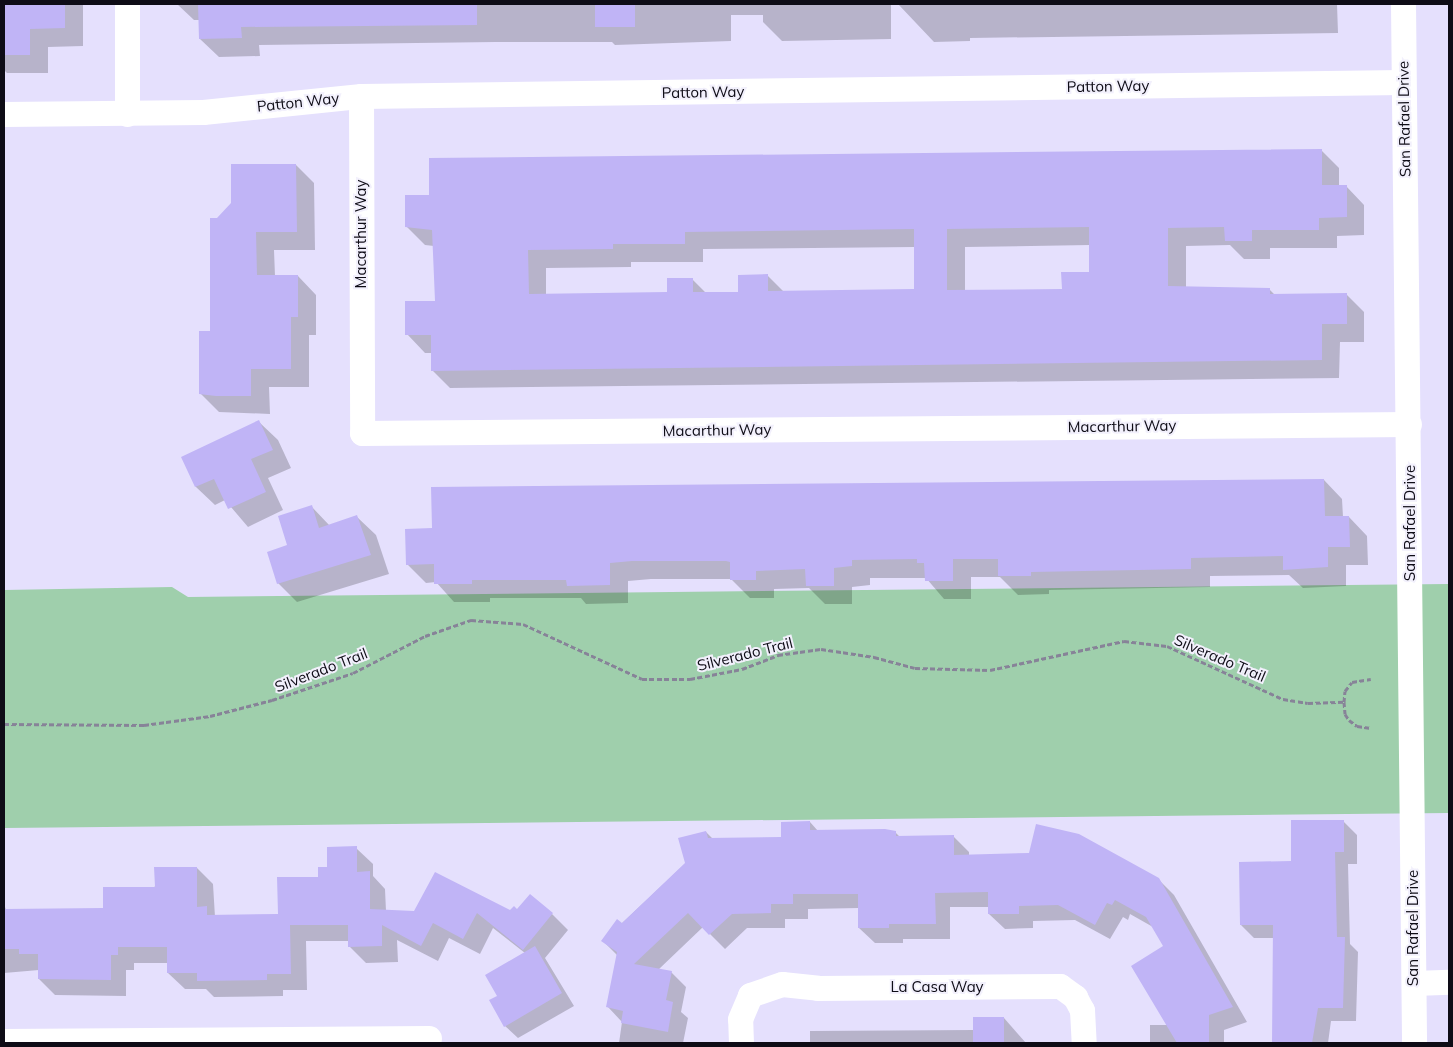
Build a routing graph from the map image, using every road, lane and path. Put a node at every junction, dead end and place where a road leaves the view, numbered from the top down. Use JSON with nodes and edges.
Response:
{"nodes":[{"id":1,"x":127,"y":4,"type":"edge"},
{"id":2,"x":1403,"y":4,"type":"edge"},
{"id":3,"x":1403,"y":82,"type":"junction"},
{"id":4,"x":361,"y":96,"type":"junction"},
{"id":5,"x":4,"y":114,"type":"edge"},
{"id":6,"x":127,"y":114,"type":"junction"},
{"id":7,"x":1410,"y":424,"type":"junction"},
{"id":8,"x":1371,"y":679,"type":"dead end"},
{"id":9,"x":1344,"y":702,"type":"junction"},
{"id":10,"x":4,"y":724,"type":"edge"},
{"id":11,"x":1371,"y":728,"type":"dead end"},
{"id":12,"x":1449,"y":982,"type":"edge"},
{"id":13,"x":1414,"y":983,"type":"junction"},
{"id":14,"x":429,"y":1038,"type":"dead end"},
{"id":15,"x":4,"y":1041,"type":"edge"},
{"id":16,"x":741,"y":1043,"type":"edge"},
{"id":17,"x":1084,"y":1043,"type":"edge"},
{"id":18,"x":1414,"y":1043,"type":"edge"}],
"edges":[{"from":1,"to":6,"type":"street"},
{"from":2,"to":3,"type":"street","name":"San Rafael Drive"},
{"from":3,"to":4,"type":"street","name":"Patton Way"},
{"from":3,"to":7,"type":"street","name":"San Rafael Drive"},
{"from":4,"to":6,"type":"street","name":"Patton Way"},
{"from":4,"to":7,"type":"street","name":"Macarthur Way"},
{"from":5,"to":6,"type":"street","name":"Patton Way"},
{"from":7,"to":13,"type":"street","name":"San Rafael Drive"},
{"from":8,"to":9,"type":"path"},
{"from":9,"to":10,"type":"path","name":"Silverado Trail"},
{"from":9,"to":11,"type":"path"},
{"from":12,"to":13,"type":"street"},
{"from":13,"to":18,"type":"street","name":"San Rafael Drive"},
{"from":14,"to":15,"type":"street"},
{"from":16,"to":17,"type":"street","name":"La Casa Way"}]}
